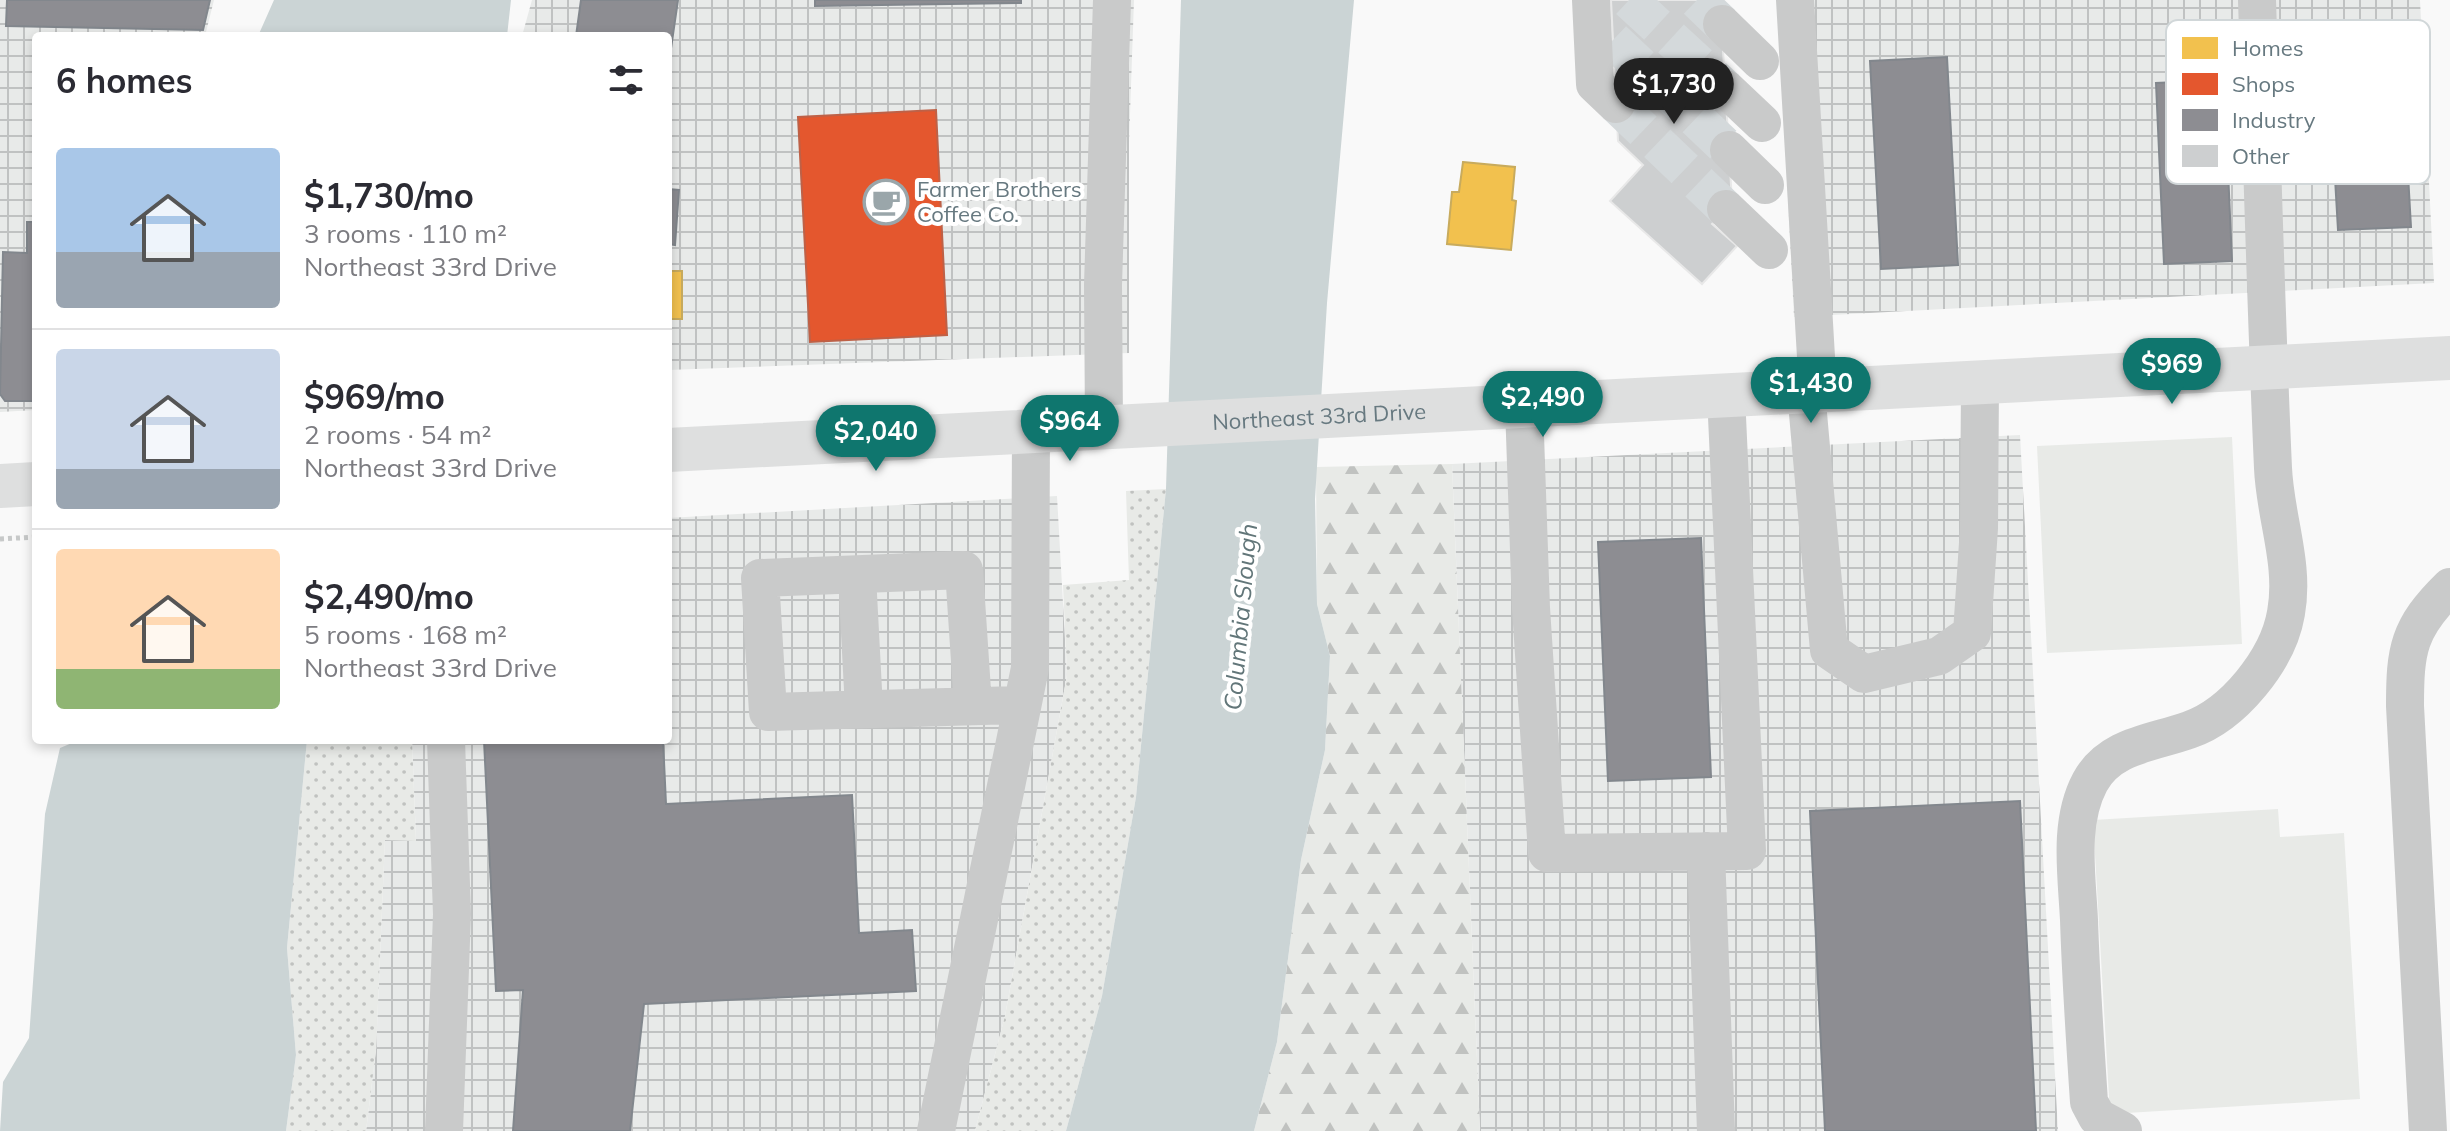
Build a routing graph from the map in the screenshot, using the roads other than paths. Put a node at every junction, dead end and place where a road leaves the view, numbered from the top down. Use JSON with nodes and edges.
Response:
{"nodes":[{"id":1,"x":1112,"y":0,"type":"edge"},
{"id":2,"x":1795,"y":0,"type":"edge"},
{"id":3,"x":2257,"y":0,"type":"edge"},
{"id":4,"x":1599,"y":20,"type":"edge"},
{"id":5,"x":2258,"y":20,"type":"edge"},
{"id":6,"x":1722,"y":24,"type":"tunnel mouth"},
{"id":7,"x":1760,"y":61,"type":"dead end"},
{"id":8,"x":1726,"y":89,"type":"tunnel mouth"},
{"id":9,"x":1616,"y":104,"type":"tunnel mouth"},
{"id":10,"x":1762,"y":123,"type":"dead end"},
{"id":11,"x":1729,"y":150,"type":"tunnel mouth"},
{"id":12,"x":2263,"y":184,"type":"edge"},
{"id":13,"x":1765,"y":185,"type":"dead end"},
{"id":14,"x":1726,"y":209,"type":"tunnel mouth"},
{"id":15,"x":1769,"y":250,"type":"dead end"},
{"id":16,"x":2450,"y":358,"type":"edge"},
{"id":17,"x":2269,"y":367,"type":"junction"},
{"id":18,"x":1980,"y":382,"type":"junction"},
{"id":19,"x":1812,"y":391,"type":"junction"},
{"id":20,"x":1726,"y":395,"type":"junction"},
{"id":21,"x":1524,"y":406,"type":"junction"},
{"id":22,"x":1118,"y":426,"type":"junction"},
{"id":23,"x":1031,"y":431,"type":"junction"},
{"id":24,"x":672,"y":450,"type":"edge"},
{"id":25,"x":857,"y":575,"type":"junction"},
{"id":26,"x":2450,"y":587,"type":"edge"},
{"id":27,"x":1022,"y":705,"type":"junction"},
{"id":28,"x":973,"y":706,"type":"junction"},
{"id":29,"x":864,"y":709,"type":"junction"},
{"id":30,"x":446,"y":744,"type":"edge"},
{"id":31,"x":1706,"y":851,"type":"junction"},
{"id":32,"x":444,"y":1131,"type":"edge"},
{"id":33,"x":936,"y":1131,"type":"edge"},
{"id":34,"x":1716,"y":1131,"type":"edge"},
{"id":35,"x":2123,"y":1131,"type":"edge"},
{"id":36,"x":2428,"y":1131,"type":"edge"}],
"edges":[{"from":1,"to":22,"type":"lane"},
{"from":2,"to":19,"type":"lane"},
{"from":3,"to":5,"type":"lane"},
{"from":4,"to":9,"type":"lane"},
{"from":6,"to":7,"type":"lane"},
{"from":8,"to":10,"type":"lane"},
{"from":11,"to":13,"type":"lane"},
{"from":12,"to":17,"type":"lane"},
{"from":14,"to":15,"type":"lane"},
{"from":16,"to":17,"type":"main road","name":"Northeast 33rd Drive"},
{"from":17,"to":18,"type":"main road","name":"Northeast 33rd Drive"},
{"from":17,"to":35,"type":"lane"},
{"from":18,"to":19,"type":"main road","name":"Northeast 33rd Drive"},
{"from":18,"to":19,"type":"lane"},
{"from":19,"to":20,"type":"main road","name":"Northeast 33rd Drive"},
{"from":20,"to":21,"type":"main road","name":"Northeast 33rd Drive"},
{"from":20,"to":31,"type":"lane"},
{"from":21,"to":22,"type":"main road","name":"Northeast 33rd Drive"},
{"from":21,"to":31,"type":"lane"},
{"from":22,"to":23,"type":"main road","name":"Northeast 33rd Drive"},
{"from":23,"to":24,"type":"main road","name":"Northeast 33rd Drive"},
{"from":23,"to":27,"type":"lane"},
{"from":25,"to":28,"type":"lane"},
{"from":25,"to":29,"type":"lane"},
{"from":25,"to":29,"type":"lane"},
{"from":26,"to":36,"type":"lane"},
{"from":27,"to":28,"type":"lane"},
{"from":27,"to":33,"type":"lane"},
{"from":28,"to":29,"type":"lane"},
{"from":30,"to":32,"type":"lane"},
{"from":31,"to":34,"type":"lane"}]}
